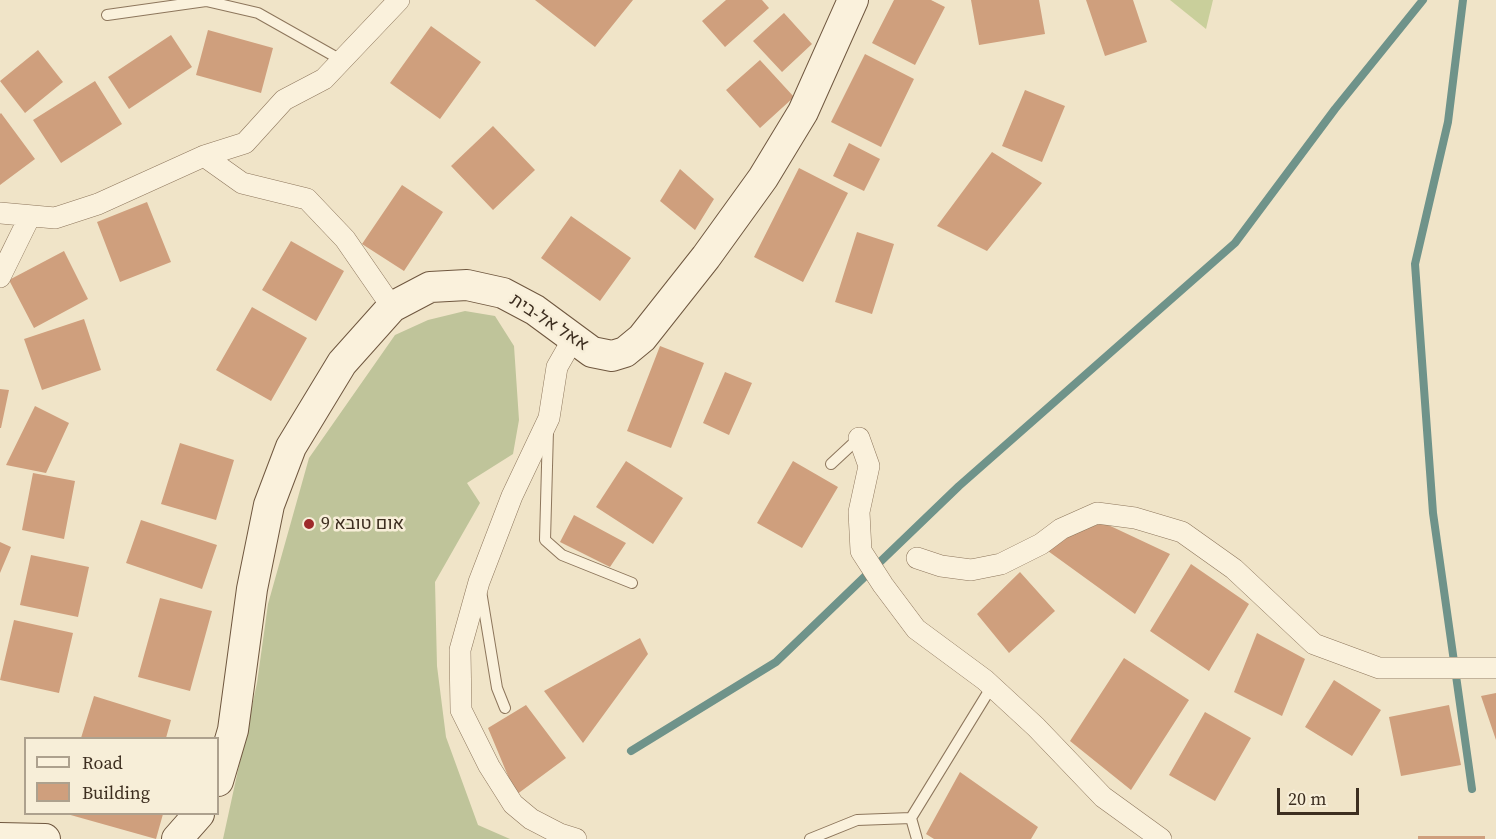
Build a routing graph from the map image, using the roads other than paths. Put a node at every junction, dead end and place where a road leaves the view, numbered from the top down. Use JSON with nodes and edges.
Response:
{"nodes":[{"id":1,"x":399,"y":0,"type":"edge"},
{"id":2,"x":853,"y":0,"type":"edge"},
{"id":3,"x":106,"y":15,"type":"dead end"},
{"id":4,"x":343,"y":61,"type":"junction"},
{"id":5,"x":204,"y":156,"type":"junction"},
{"id":6,"x":0,"y":213,"type":"edge"},
{"id":7,"x":30,"y":216,"type":"junction"},
{"id":8,"x":0,"y":277,"type":"edge"},
{"id":9,"x":392,"y":307,"type":"junction"},
{"id":10,"x":573,"y":339,"type":"junction"},
{"id":11,"x":549,"y":418,"type":"junction"},
{"id":12,"x":860,"y":438,"type":"joint"},
{"id":13,"x":831,"y":464,"type":"dead end"},
{"id":14,"x":917,"y":558,"type":"dead end"},
{"id":15,"x":480,"y":582,"type":"junction"},
{"id":16,"x":632,"y":584,"type":"dead end"},
{"id":17,"x":1496,"y":668,"type":"edge"},
{"id":18,"x":992,"y":686,"type":"junction"},
{"id":19,"x":505,"y":708,"type":"dead end"},
{"id":20,"x":219,"y":779,"type":"edge"},
{"id":21,"x":198,"y":815,"type":"edge"},
{"id":22,"x":212,"y":815,"type":"edge"},
{"id":23,"x":911,"y":818,"type":"junction"},
{"id":24,"x":2,"y":838,"type":"edge"},
{"id":25,"x":45,"y":839,"type":"edge"},
{"id":26,"x":177,"y":839,"type":"edge"},
{"id":27,"x":211,"y":839,"type":"edge"},
{"id":28,"x":576,"y":839,"type":"edge"},
{"id":29,"x":810,"y":839,"type":"edge"},
{"id":30,"x":917,"y":839,"type":"edge"},
{"id":31,"x":1161,"y":839,"type":"edge"}],
"edges":[{"from":1,"to":4,"type":"street"},
{"from":2,"to":10,"type":"street","name":"אאל אל-בית"},
{"from":3,"to":4,"type":"lane"},
{"from":4,"to":5,"type":"street"},
{"from":5,"to":7,"type":"street"},
{"from":5,"to":9,"type":"street"},
{"from":6,"to":7,"type":"street"},
{"from":7,"to":8,"type":"street"},
{"from":9,"to":10,"type":"street","name":"אאל אל-בית"},
{"from":9,"to":20,"type":"street","name":"אאל אל-בית"},
{"from":10,"to":11,"type":"street"},
{"from":11,"to":15,"type":"street"},
{"from":11,"to":16,"type":"lane"},
{"from":12,"to":13,"type":"lane"},
{"from":12,"to":18,"type":"street"},
{"from":14,"to":17,"type":"street"},
{"from":15,"to":19,"type":"lane"},
{"from":15,"to":28,"type":"street"},
{"from":18,"to":23,"type":"lane"},
{"from":18,"to":31,"type":"street"},
{"from":21,"to":26,"type":"street"},
{"from":22,"to":27,"type":"street"},
{"from":23,"to":29,"type":"lane"},
{"from":23,"to":30,"type":"lane"},
{"from":24,"to":25,"type":"street"}]}
